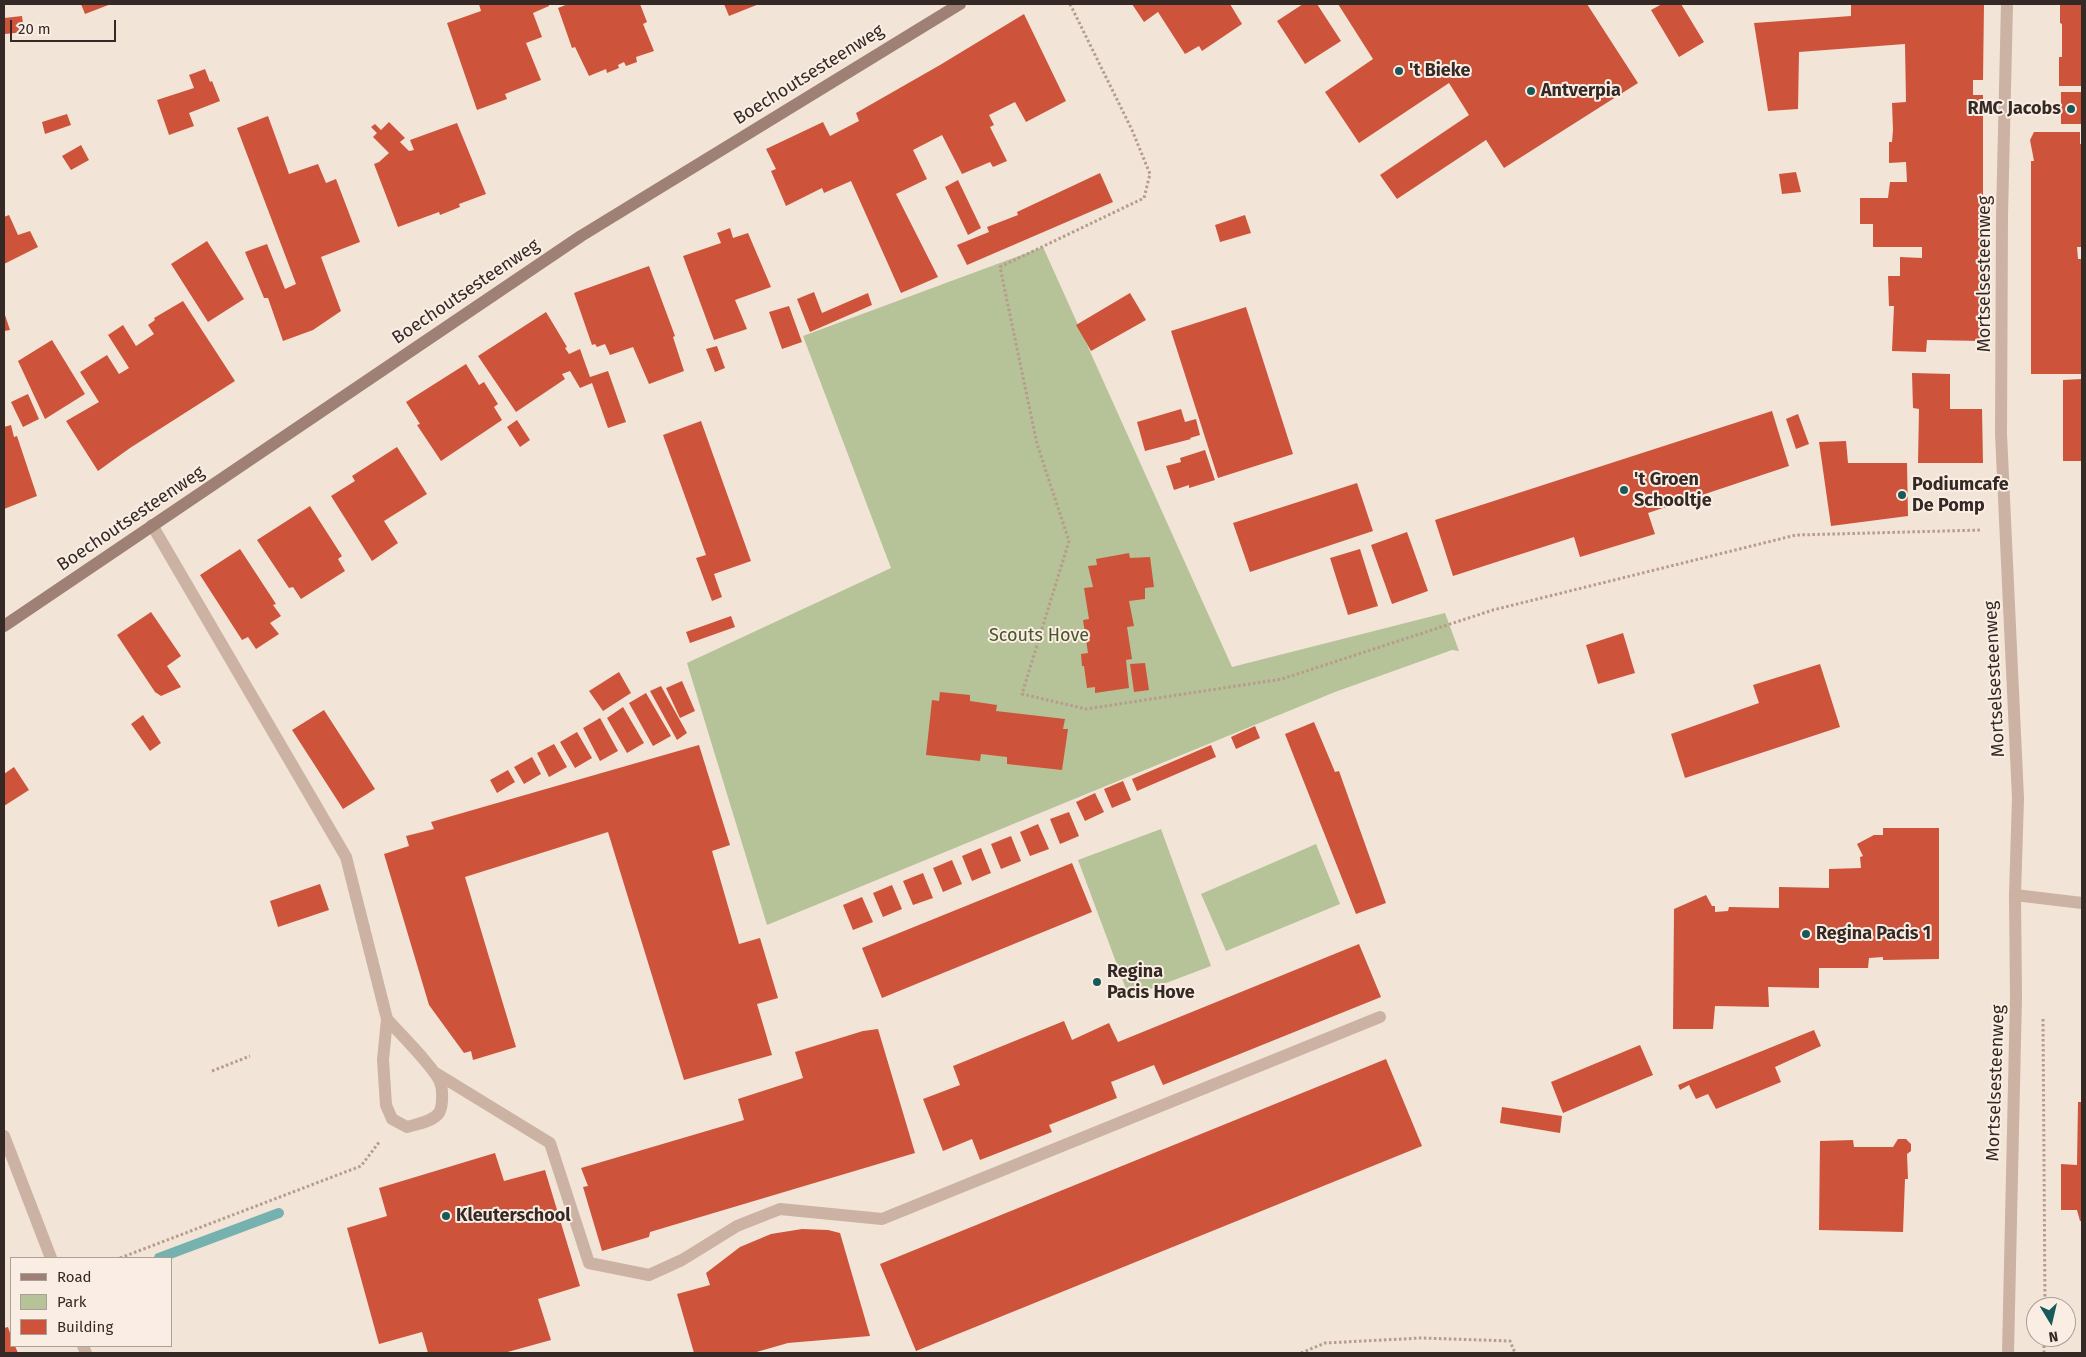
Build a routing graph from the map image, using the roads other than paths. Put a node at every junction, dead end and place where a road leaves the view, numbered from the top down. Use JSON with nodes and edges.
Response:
{"nodes":[{"id":1,"x":960,"y":4,"type":"edge"},
{"id":2,"x":2007,"y":4,"type":"edge"},
{"id":3,"x":152,"y":525,"type":"junction"},
{"id":4,"x":4,"y":626,"type":"edge"},
{"id":5,"x":2015,"y":894,"type":"junction"},
{"id":6,"x":2082,"y":903,"type":"edge"},
{"id":7,"x":1380,"y":1017,"type":"dead end"},
{"id":8,"x":387,"y":1018,"type":"junction"},
{"id":9,"x":434,"y":1072,"type":"junction"},
{"id":10,"x":4,"y":1136,"type":"edge"},
{"id":11,"x":51,"y":1257,"type":"edge"},
{"id":12,"x":2008,"y":1353,"type":"edge"}],
"edges":[{"from":1,"to":3,"type":"street","name":"Boechoutsesteenweg"},
{"from":2,"to":5,"type":"street","name":"Mortselsesteenweg"},
{"from":3,"to":4,"type":"street","name":"Boechoutsesteenweg"},
{"from":3,"to":8,"type":"street"},
{"from":5,"to":6,"type":"street"},
{"from":5,"to":12,"type":"street","name":"Mortselsesteenweg"},
{"from":7,"to":9,"type":"street"},
{"from":8,"to":9,"type":"street"},
{"from":8,"to":9,"type":"street"},
{"from":10,"to":11,"type":"street"}]}
